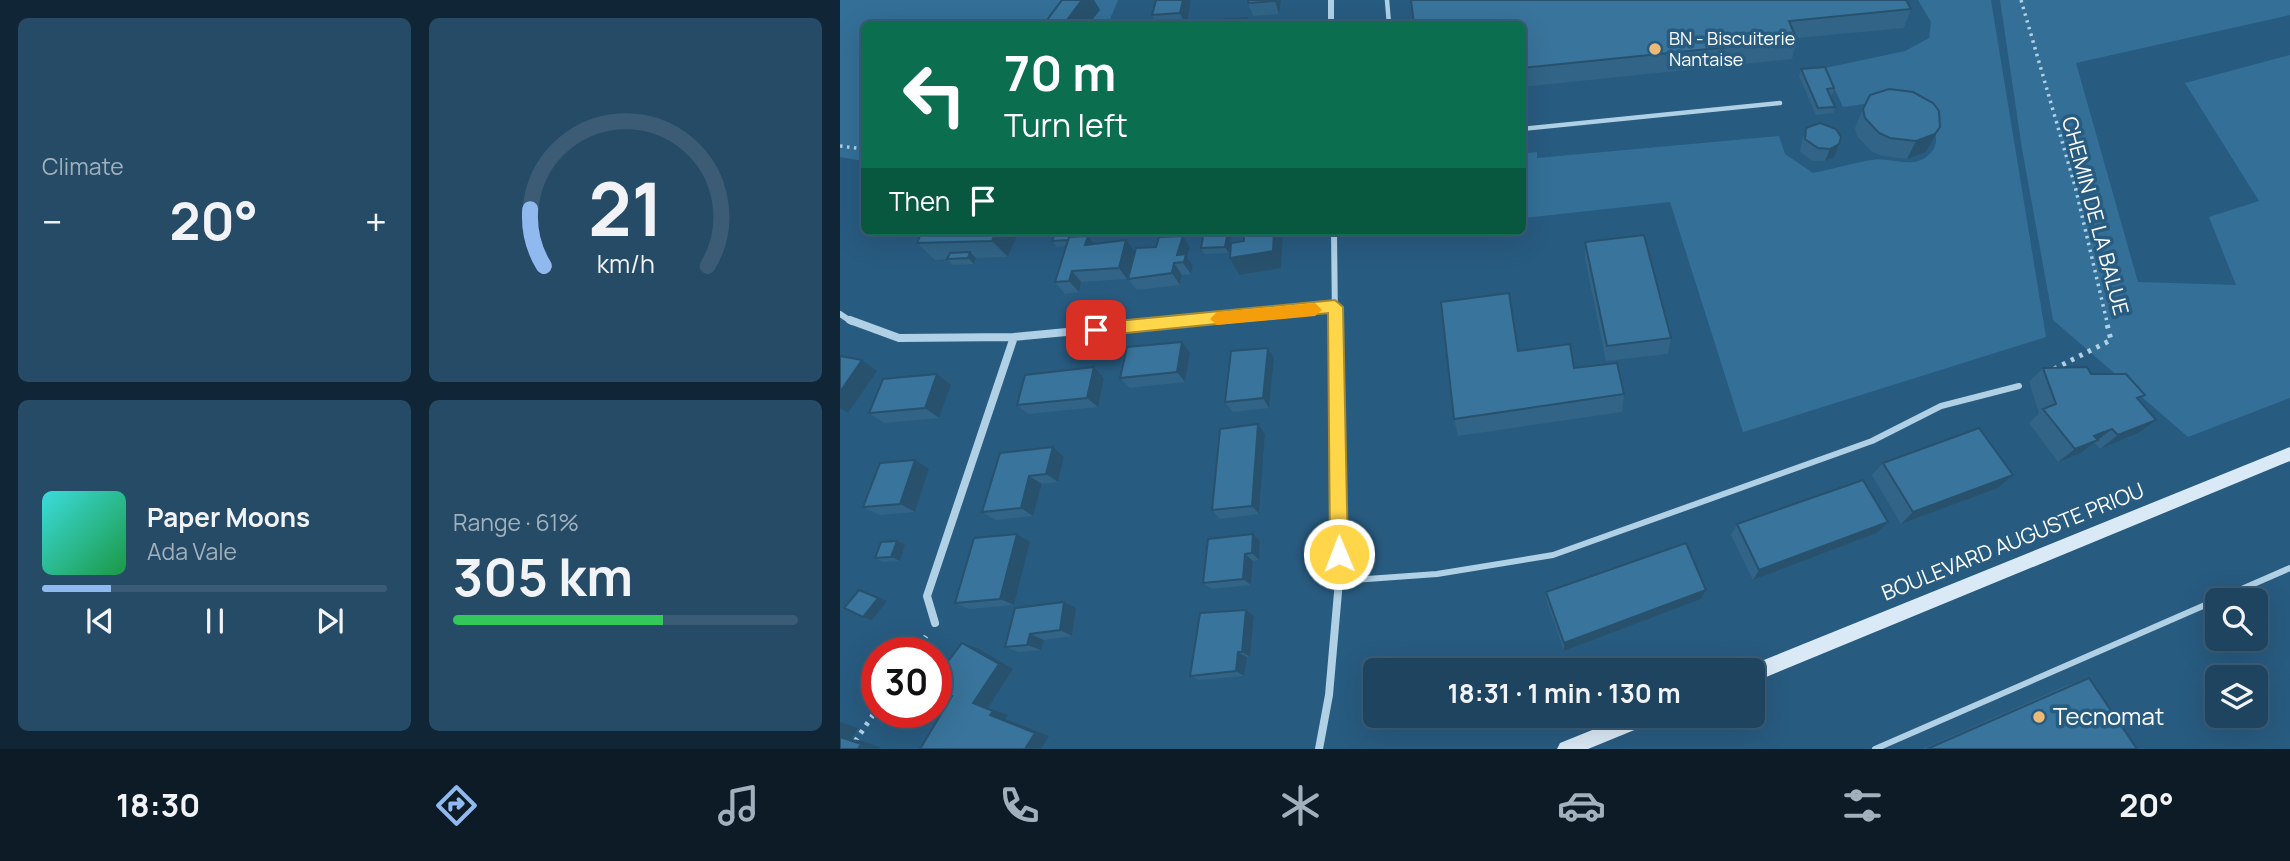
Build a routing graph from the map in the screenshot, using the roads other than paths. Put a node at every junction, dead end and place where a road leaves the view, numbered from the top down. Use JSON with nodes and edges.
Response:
{"nodes":[{"id":1,"x":1331,"y":0,"type":"edge"},
{"id":2,"x":1387,"y":0,"type":"edge"},
{"id":3,"x":1331,"y":21,"type":"edge"},
{"id":4,"x":1389,"y":21,"type":"edge"},
{"id":5,"x":1780,"y":103,"type":"dead end"},
{"id":6,"x":1526,"y":129,"type":"edge"},
{"id":7,"x":1334,"y":235,"type":"edge"},
{"id":8,"x":1335,"y":307,"type":"junction"},
{"id":9,"x":840,"y":314,"type":"edge"},
{"id":10,"x":1014,"y":337,"type":"junction"},
{"id":11,"x":2019,"y":387,"type":"dead end"},
{"id":12,"x":2290,"y":454,"type":"edge"},
{"id":13,"x":2290,"y":568,"type":"edge"},
{"id":14,"x":1339,"y":581,"type":"junction"},
{"id":15,"x":935,"y":623,"type":"dead end"},
{"id":16,"x":1765,"y":669,"type":"edge"},
{"id":17,"x":1618,"y":728,"type":"edge"},
{"id":18,"x":1319,"y":749,"type":"edge"},
{"id":19,"x":1566,"y":749,"type":"edge"},
{"id":20,"x":1875,"y":749,"type":"edge"}],
"edges":[{"from":1,"to":3,"type":"street"},
{"from":2,"to":4,"type":"lane"},
{"from":5,"to":6,"type":"lane"},
{"from":7,"to":8,"type":"street"},
{"from":8,"to":10,"type":"street"},
{"from":8,"to":14,"type":"street"},
{"from":9,"to":10,"type":"street"},
{"from":10,"to":15,"type":"street"},
{"from":11,"to":14,"type":"lane"},
{"from":12,"to":16,"type":"main road","name":"BOULEVARD AUGUSTE PRIOU"},
{"from":13,"to":20,"type":"lane"},
{"from":14,"to":18,"type":"street"},
{"from":17,"to":19,"type":"main road"}]}
